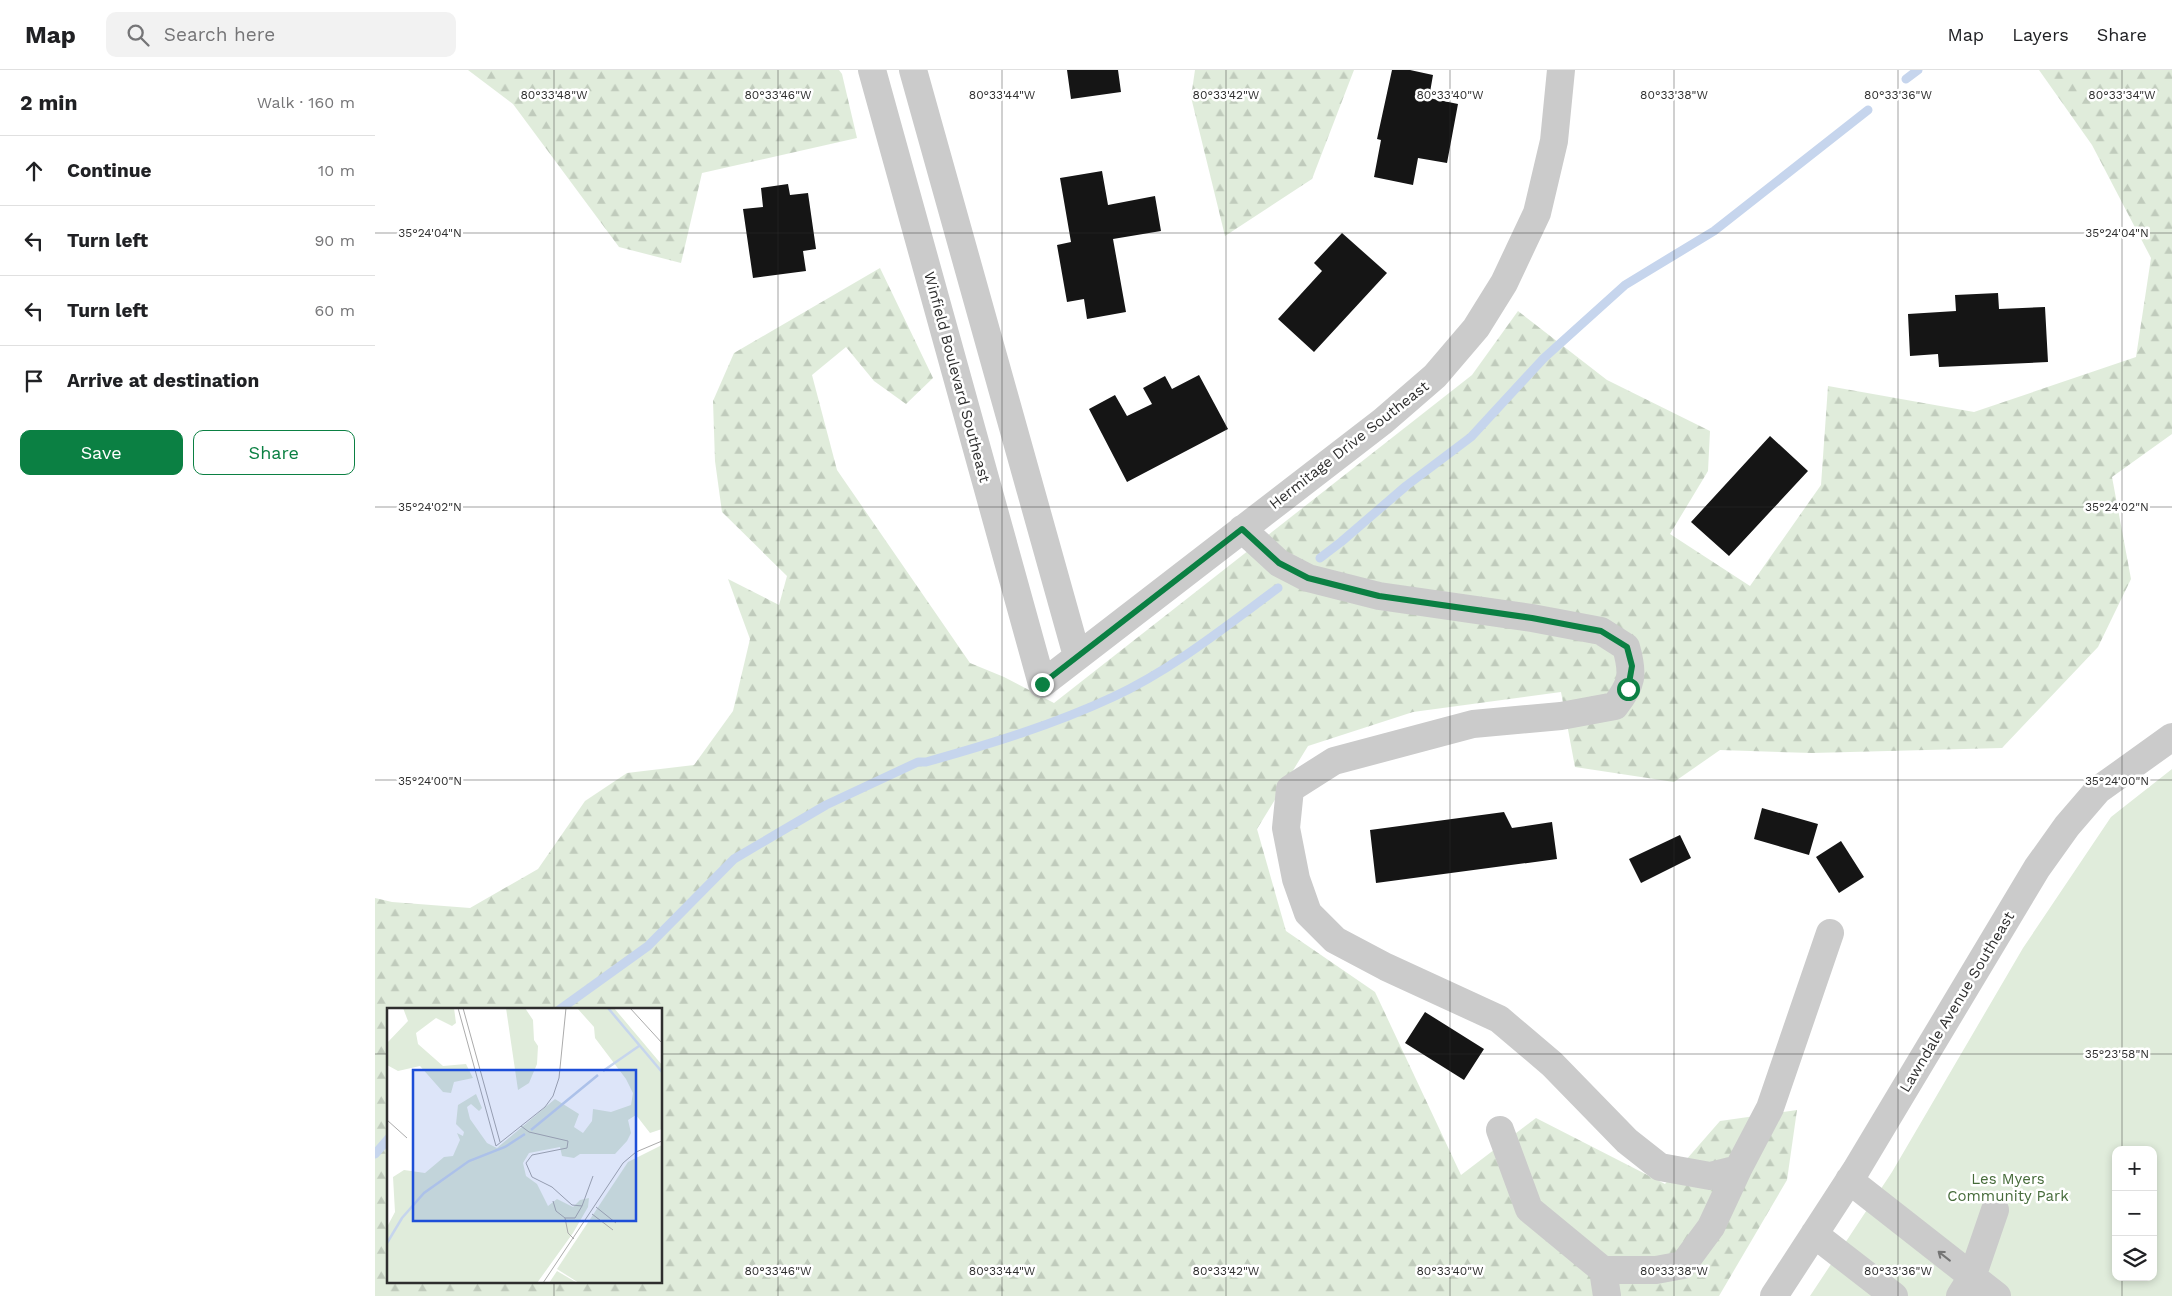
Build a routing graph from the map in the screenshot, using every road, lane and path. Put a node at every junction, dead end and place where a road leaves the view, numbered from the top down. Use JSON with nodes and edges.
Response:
{"nodes":[{"id":1,"x":872,"y":70,"type":"edge"},
{"id":2,"x":913,"y":70,"type":"edge"},
{"id":3,"x":1561,"y":70,"type":"edge"},
{"id":4,"x":1242,"y":529,"type":"junction"},
{"id":5,"x":1077,"y":656,"type":"junction"},
{"id":6,"x":1042,"y":684,"type":"joint"},
{"id":7,"x":2172,"y":737,"type":"edge"},
{"id":8,"x":1830,"y":932,"type":"dead end"},
{"id":9,"x":1500,"y":1130,"type":"dead end"},
{"id":10,"x":1738,"y":1169,"type":"junction"},
{"id":11,"x":1849,"y":1180,"type":"junction"},
{"id":12,"x":1995,"y":1210,"type":"dead end"},
{"id":13,"x":1814,"y":1234,"type":"junction"},
{"id":14,"x":1605,"y":1283,"type":"edge"},
{"id":15,"x":1966,"y":1287,"type":"edge"},
{"id":16,"x":1774,"y":1296,"type":"edge"},
{"id":17,"x":1895,"y":1296,"type":"edge"},
{"id":18,"x":1997,"y":1296,"type":"edge"}],
"edges":[{"from":1,"to":6,"type":"street","name":"Winfield Boulevard Southeast"},
{"from":2,"to":5,"type":"street"},
{"from":3,"to":4,"type":"street","name":"Hermitage Drive Southeast"},
{"from":4,"to":5,"type":"street","name":"Hermitage Drive Southeast"},
{"from":4,"to":10,"type":"street"},
{"from":5,"to":6,"type":"street","name":"Hermitage Drive Southeast"},
{"from":7,"to":11,"type":"street","name":"Lawndale Avenue Southeast"},
{"from":8,"to":10,"type":"street"},
{"from":9,"to":14,"type":"street"},
{"from":10,"to":14,"type":"street"},
{"from":11,"to":13,"type":"street","name":"Lawndale Avenue Southeast"},
{"from":15,"to":11,"type":"street","one_way":true},
{"from":12,"to":15,"type":"street"},
{"from":13,"to":16,"type":"street","name":"Lawndale Avenue Southeast"},
{"from":13,"to":17,"type":"street"},
{"from":15,"to":18,"type":"street"}]}
